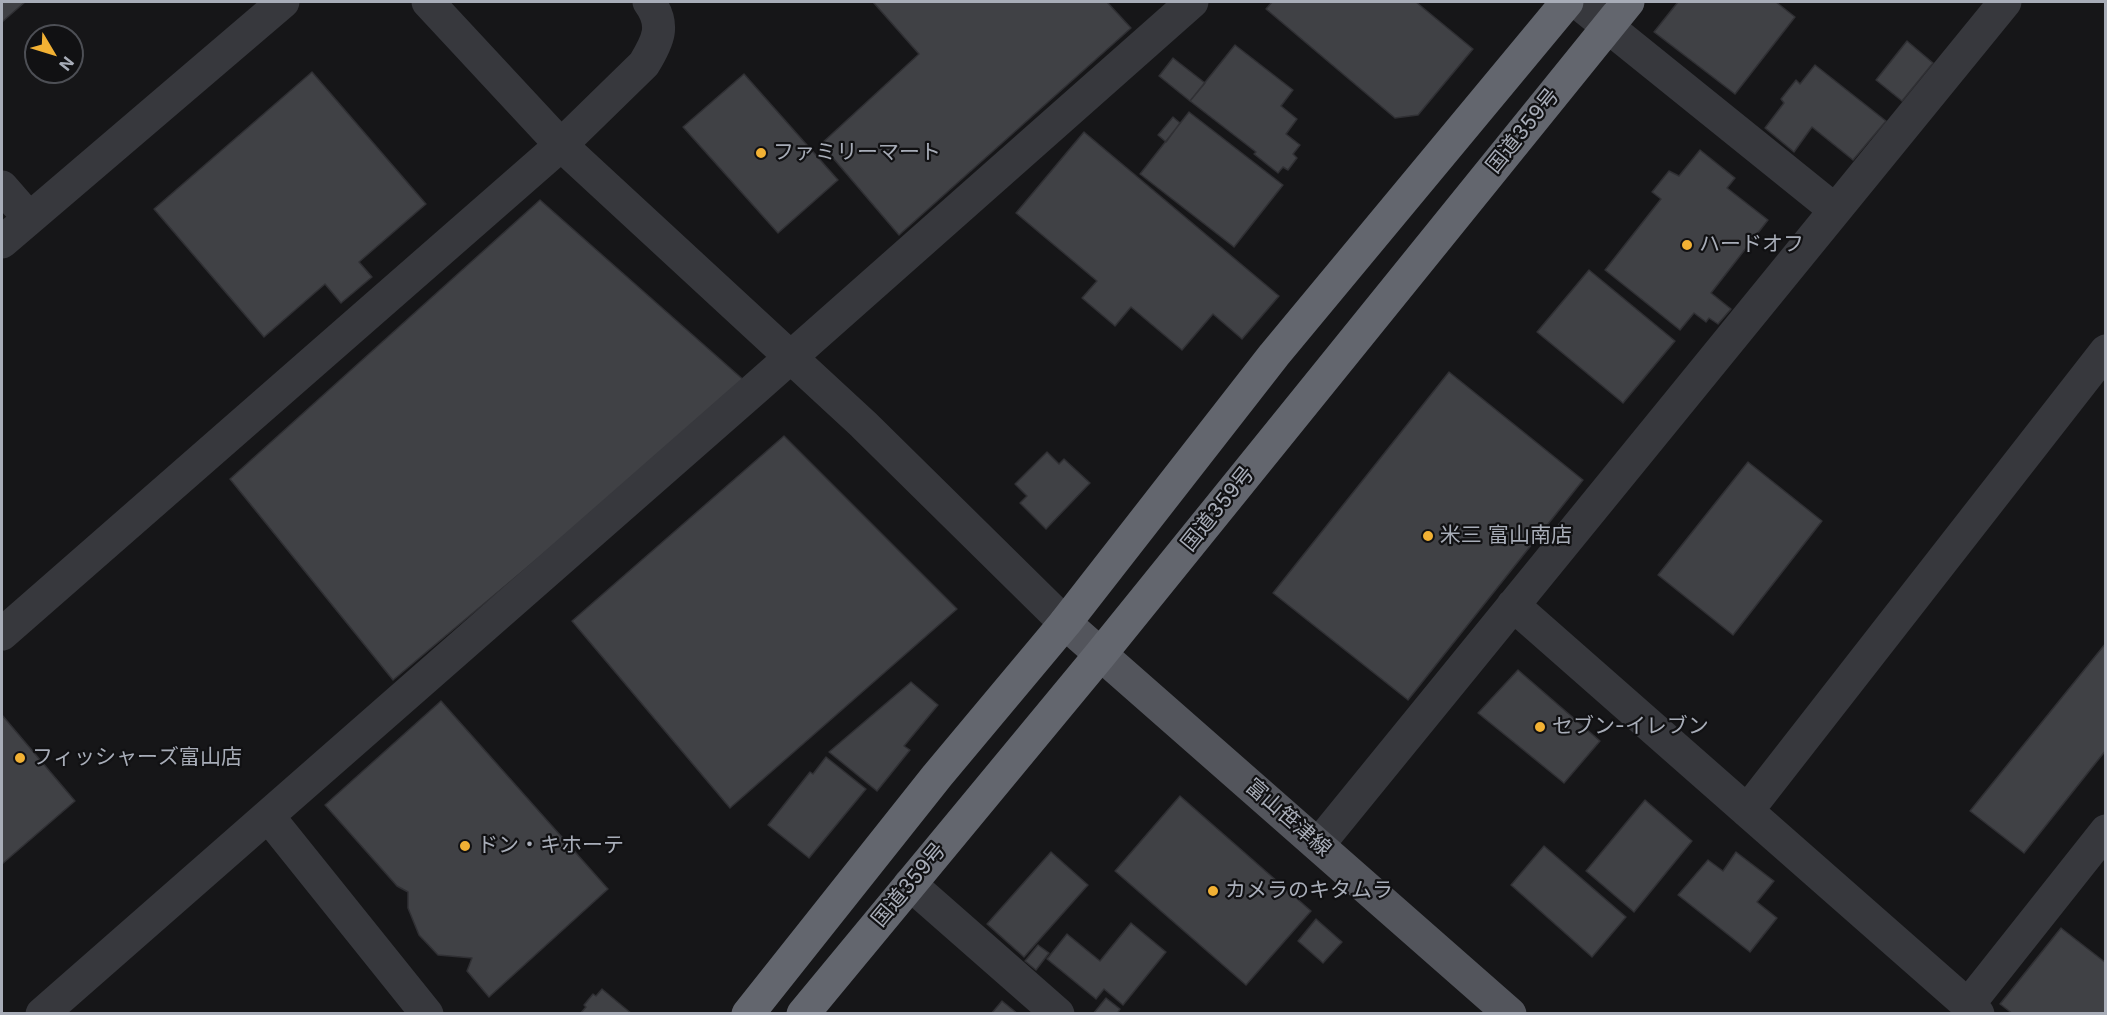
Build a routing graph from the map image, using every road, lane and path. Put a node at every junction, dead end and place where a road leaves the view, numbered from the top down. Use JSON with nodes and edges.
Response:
{"nodes":[{"id":1,"x":283,"y":2,"type":"edge"},
{"id":2,"x":428,"y":2,"type":"edge"},
{"id":3,"x":648,"y":2,"type":"edge"},
{"id":4,"x":1192,"y":2,"type":"edge"},
{"id":5,"x":1567,"y":2,"type":"edge"},
{"id":6,"x":1577,"y":2,"type":"edge"},
{"id":7,"x":1628,"y":2,"type":"edge"},
{"id":8,"x":2005,"y":2,"type":"edge"},
{"id":9,"x":1607,"y":28,"type":"junction"},
{"id":10,"x":561,"y":144,"type":"junction"},
{"id":11,"x":2,"y":187,"type":"edge"},
{"id":12,"x":1835,"y":210,"type":"junction"},
{"id":13,"x":29,"y":218,"type":"junction"},
{"id":14,"x":2,"y":242,"type":"edge"},
{"id":15,"x":2106,"y":351,"type":"edge"},
{"id":16,"x":790,"y":358,"type":"junction"},
{"id":17,"x":1513,"y":605,"type":"junction"},
{"id":18,"x":1065,"y":623,"type":"junction"},
{"id":19,"x":2,"y":634,"type":"edge"},
{"id":20,"x":1100,"y":655,"type":"junction"},
{"id":21,"x":1747,"y":811,"type":"junction"},
{"id":22,"x":268,"y":816,"type":"junction"},
{"id":23,"x":2106,"y":831,"type":"edge"},
{"id":24,"x":1318,"y":845,"type":"junction"},
{"id":25,"x":910,"y":884,"type":"junction"},
{"id":26,"x":1973,"y":1009,"type":"edge"},
{"id":27,"x":42,"y":1014,"type":"edge"},
{"id":28,"x":427,"y":1014,"type":"edge"},
{"id":29,"x":748,"y":1014,"type":"edge"},
{"id":30,"x":803,"y":1014,"type":"edge"},
{"id":31,"x":1058,"y":1014,"type":"edge"},
{"id":32,"x":1510,"y":1014,"type":"edge"}],
"edges":[{"from":1,"to":13,"type":"street"},
{"from":2,"to":10,"type":"street"},
{"from":3,"to":10,"type":"street"},
{"from":4,"to":16,"type":"street"},
{"from":5,"to":18,"type":"highway"},
{"from":6,"to":9,"type":"street"},
{"from":7,"to":9,"type":"highway","name":"国道359号"},
{"from":8,"to":12,"type":"street"},
{"from":9,"to":12,"type":"street"},
{"from":9,"to":20,"type":"highway","name":"国道359号"},
{"from":10,"to":16,"type":"street"},
{"from":10,"to":19,"type":"street"},
{"from":11,"to":13,"type":"street"},
{"from":12,"to":17,"type":"street"},
{"from":13,"to":14,"type":"street"},
{"from":15,"to":21,"type":"street"},
{"from":16,"to":18,"type":"street"},
{"from":16,"to":22,"type":"street"},
{"from":17,"to":21,"type":"street"},
{"from":17,"to":24,"type":"street"},
{"from":18,"to":20,"type":"main road","name":"富山笹津線"},
{"from":18,"to":29,"type":"highway"},
{"from":20,"to":24,"type":"main road","name":"富山笹津線"},
{"from":20,"to":25,"type":"highway","name":"国道359号"},
{"from":21,"to":26,"type":"street"},
{"from":22,"to":27,"type":"street"},
{"from":22,"to":28,"type":"street"},
{"from":23,"to":26,"type":"street"},
{"from":24,"to":32,"type":"main road","name":"富山笹津線"},
{"from":25,"to":30,"type":"highway","name":"国道359号"},
{"from":25,"to":31,"type":"street"}]}
